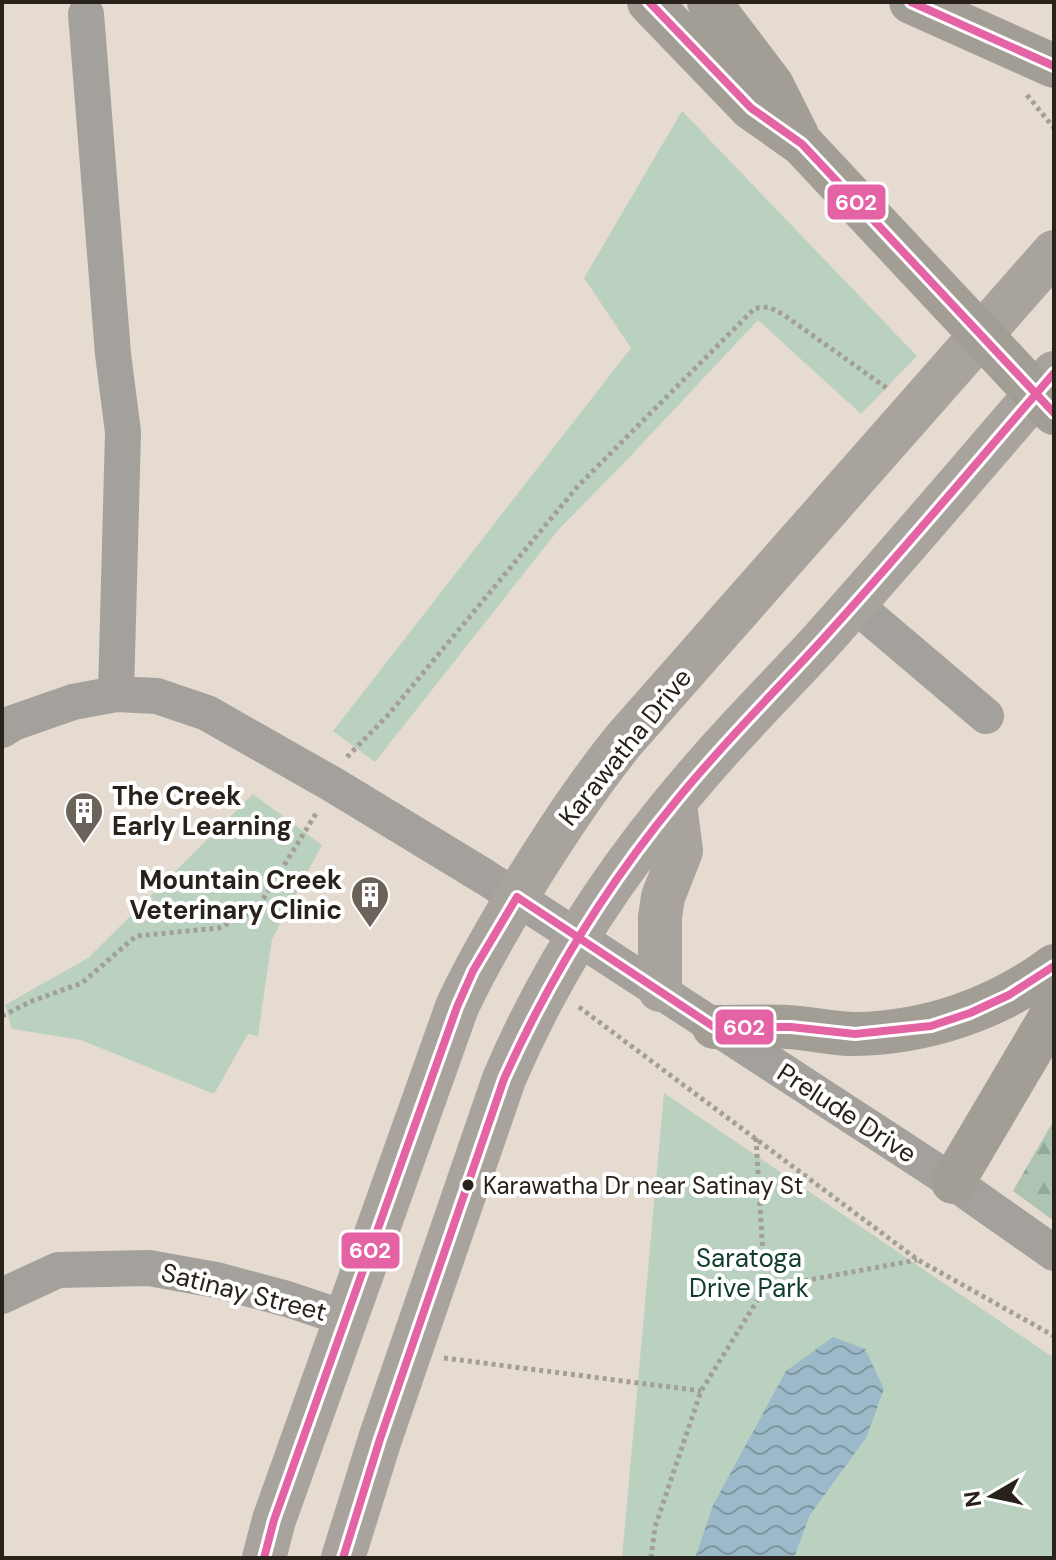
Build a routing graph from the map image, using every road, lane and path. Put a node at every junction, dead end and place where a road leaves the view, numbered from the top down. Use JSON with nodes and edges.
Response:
{"nodes":[{"id":1,"x":649,"y":2,"type":"edge"},
{"id":2,"x":709,"y":2,"type":"edge"},
{"id":3,"x":911,"y":2,"type":"edge"},
{"id":4,"x":86,"y":14,"type":"dead end"},
{"id":5,"x":1054,"y":66,"type":"edge"},
{"id":6,"x":802,"y":144,"type":"junction"},
{"id":7,"x":1054,"y":252,"type":"edge"},
{"id":8,"x":1054,"y":373,"type":"edge"},
{"id":9,"x":899,"y":397,"type":"dead end"},
{"id":10,"x":1054,"y":413,"type":"edge"},
{"id":11,"x":854,"y":604,"type":"junction"},
{"id":12,"x":116,"y":694,"type":"junction"},
{"id":13,"x":986,"y":716,"type":"dead end"},
{"id":14,"x":2,"y":730,"type":"edge"},
{"id":15,"x":332,"y":784,"type":"junction"},
{"id":16,"x":675,"y":804,"type":"junction"},
{"id":17,"x":517,"y":897,"type":"junction"},
{"id":18,"x":576,"y":935,"type":"junction"},
{"id":19,"x":1054,"y":966,"type":"edge"},
{"id":20,"x":546,"y":989,"type":"junction"},
{"id":21,"x":660,"y":990,"type":"junction"},
{"id":22,"x":1054,"y":1011,"type":"edge"},
{"id":23,"x":2,"y":1016,"type":"edge"},
{"id":24,"x":714,"y":1027,"type":"junction"},
{"id":25,"x":756,"y":1138,"type":"junction"},
{"id":26,"x":953,"y":1182,"type":"junction"},
{"id":27,"x":1054,"y":1253,"type":"edge"},
{"id":28,"x":918,"y":1260,"type":"junction"},
{"id":29,"x":765,"y":1288,"type":"junction"},
{"id":30,"x":2,"y":1296,"type":"edge"},
{"id":31,"x":347,"y":1319,"type":"junction"},
{"id":32,"x":1054,"y":1336,"type":"edge"},
{"id":33,"x":410,"y":1354,"type":"junction"},
{"id":34,"x":701,"y":1391,"type":"junction"},
{"id":35,"x":264,"y":1558,"type":"edge"},
{"id":36,"x":343,"y":1558,"type":"edge"},
{"id":37,"x":651,"y":1558,"type":"edge"}],
"edges":[{"from":1,"to":6,"type":"highway"},
{"from":2,"to":6,"type":"highway"},
{"from":3,"to":5,"type":"highway"},
{"from":4,"to":12,"type":"street"},
{"from":6,"to":10,"type":"highway"},
{"from":7,"to":17,"type":"main road","name":"Karawatha Drive"},
{"from":8,"to":11,"type":"main road"},
{"from":9,"to":15,"type":"path"},
{"from":11,"to":13,"type":"street"},
{"from":11,"to":16,"type":"main road"},
{"from":12,"to":14,"type":"street","name":"Prelude Drive"},
{"from":12,"to":15,"type":"street","name":"Prelude Drive"},
{"from":15,"to":17,"type":"street","name":"Prelude Drive"},
{"from":15,"to":23,"type":"path"},
{"from":16,"to":18,"type":"main road"},
{"from":16,"to":21,"type":"main road"},
{"from":17,"to":18,"type":"street","name":"Prelude Drive"},
{"from":17,"to":31,"type":"main road","name":"Karawatha Drive"},
{"from":18,"to":20,"type":"main road"},
{"from":18,"to":21,"type":"street","name":"Prelude Drive"},
{"from":19,"to":24,"type":"highway"},
{"from":20,"to":25,"type":"path"},
{"from":20,"to":33,"type":"main road"},
{"from":21,"to":24,"type":"street","name":"Prelude Drive"},
{"from":22,"to":26,"type":"highway"},
{"from":24,"to":26,"type":"street","name":"Prelude Drive"},
{"from":25,"to":28,"type":"path"},
{"from":25,"to":29,"type":"path"},
{"from":26,"to":27,"type":"street","name":"Prelude Drive"},
{"from":28,"to":29,"type":"path"},
{"from":28,"to":32,"type":"path"},
{"from":29,"to":34,"type":"path"},
{"from":30,"to":31,"type":"street","name":"Satinay Street"},
{"from":31,"to":35,"type":"main road","name":"Karawatha Drive"},
{"from":33,"to":34,"type":"path"},
{"from":33,"to":36,"type":"main road"},
{"from":34,"to":37,"type":"path"}]}
